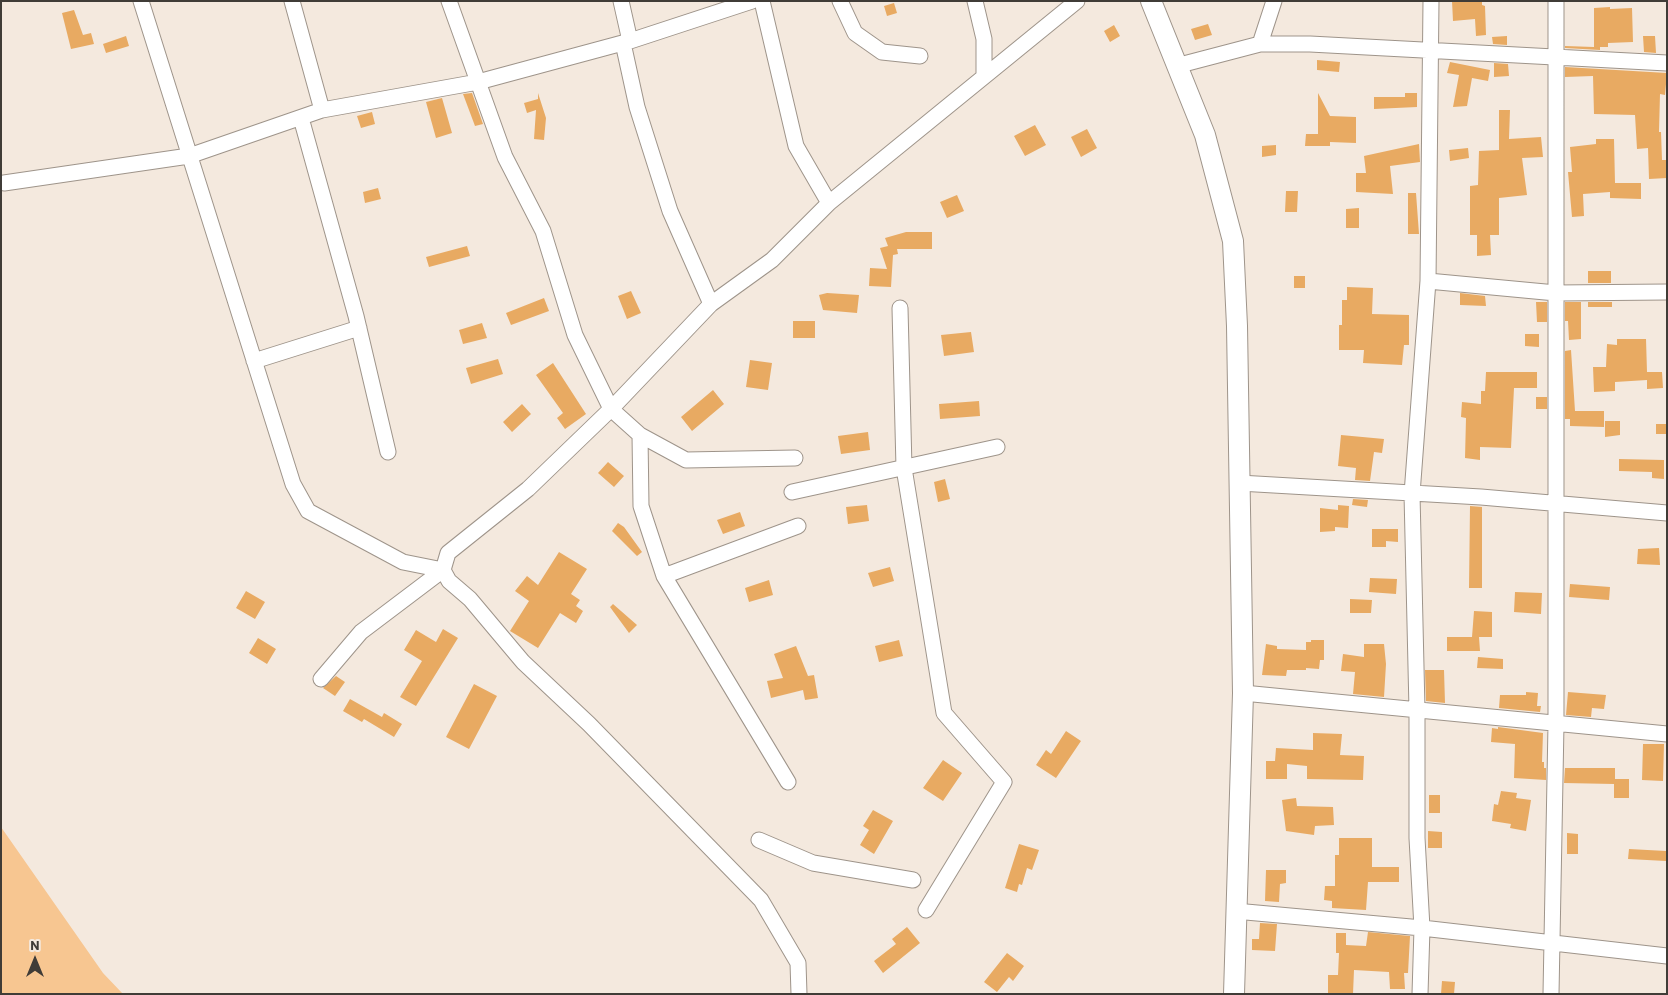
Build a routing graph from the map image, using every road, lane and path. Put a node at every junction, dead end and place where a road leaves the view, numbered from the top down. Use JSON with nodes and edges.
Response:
{"nodes":[{"id":1,"x":141,"y":1,"type":"edge"},
{"id":2,"x":292,"y":1,"type":"edge"},
{"id":3,"x":449,"y":1,"type":"edge"},
{"id":4,"x":621,"y":1,"type":"edge"},
{"id":5,"x":752,"y":1,"type":"edge"},
{"id":6,"x":762,"y":1,"type":"edge"},
{"id":7,"x":840,"y":1,"type":"edge"},
{"id":8,"x":975,"y":1,"type":"edge"},
{"id":9,"x":1078,"y":1,"type":"edge"},
{"id":10,"x":1151,"y":1,"type":"edge"},
{"id":11,"x":1274,"y":1,"type":"edge"},
{"id":12,"x":1431,"y":1,"type":"edge"},
{"id":13,"x":1556,"y":1,"type":"edge"},
{"id":14,"x":626,"y":42,"type":"junction"},
{"id":15,"x":1260,"y":44,"type":"junction"},
{"id":16,"x":1432,"y":51,"type":"junction"},
{"id":17,"x":920,"y":56,"type":"dead end"},
{"id":18,"x":1556,"y":58,"type":"junction"},
{"id":19,"x":1667,"y":63,"type":"edge"},
{"id":20,"x":1176,"y":66,"type":"junction"},
{"id":21,"x":984,"y":76,"type":"junction"},
{"id":22,"x":478,"y":82,"type":"junction"},
{"id":23,"x":322,"y":110,"type":"junction"},
{"id":24,"x":301,"y":118,"type":"junction"},
{"id":25,"x":189,"y":156,"type":"junction"},
{"id":26,"x":4,"y":183,"type":"dead end"},
{"id":27,"x":829,"y":203,"type":"junction"},
{"id":28,"x":1428,"y":281,"type":"junction"},
{"id":29,"x":1556,"y":292,"type":"junction"},
{"id":30,"x":1667,"y":292,"type":"edge"},
{"id":31,"x":711,"y":304,"type":"junction"},
{"id":32,"x":900,"y":308,"type":"dead end"},
{"id":33,"x":359,"y":328,"type":"junction"},
{"id":34,"x":254,"y":361,"type":"junction"},
{"id":35,"x":611,"y":409,"type":"junction"},
{"id":36,"x":640,"y":435,"type":"junction"},
{"id":37,"x":997,"y":447,"type":"dead end"},
{"id":38,"x":388,"y":452,"type":"dead end"},
{"id":39,"x":794,"y":458,"type":"dead end"},
{"id":40,"x":904,"y":468,"type":"junction"},
{"id":41,"x":1239,"y":483,"type":"junction"},
{"id":42,"x":792,"y":492,"type":"dead end"},
{"id":43,"x":1412,"y":494,"type":"junction"},
{"id":44,"x":1554,"y":502,"type":"junction"},
{"id":45,"x":1667,"y":513,"type":"edge"},
{"id":46,"x":798,"y":526,"type":"dead end"},
{"id":47,"x":443,"y":570,"type":"junction"},
{"id":48,"x":664,"y":576,"type":"junction"},
{"id":49,"x":321,"y":679,"type":"dead end"},
{"id":50,"x":1243,"y":693,"type":"junction"},
{"id":51,"x":1417,"y":710,"type":"junction"},
{"id":52,"x":1556,"y":724,"type":"junction"},
{"id":53,"x":1667,"y":734,"type":"edge"},
{"id":54,"x":788,"y":782,"type":"dead end"},
{"id":55,"x":759,"y":840,"type":"dead end"},
{"id":56,"x":913,"y":880,"type":"dead end"},
{"id":57,"x":926,"y":910,"type":"dead end"},
{"id":58,"x":1235,"y":911,"type":"junction"},
{"id":59,"x":1422,"y":928,"type":"junction"},
{"id":60,"x":1551,"y":944,"type":"junction"},
{"id":61,"x":1667,"y":956,"type":"edge"},
{"id":62,"x":799,"y":994,"type":"edge"},
{"id":63,"x":1234,"y":994,"type":"edge"},
{"id":64,"x":1420,"y":994,"type":"edge"},
{"id":65,"x":1551,"y":994,"type":"edge"}],
"edges":[{"from":1,"to":25,"type":"street"},
{"from":2,"to":23,"type":"street"},
{"from":3,"to":22,"type":"street"},
{"from":4,"to":14,"type":"street"},
{"from":5,"to":14,"type":"street"},
{"from":6,"to":27,"type":"street"},
{"from":7,"to":17,"type":"street"},
{"from":8,"to":21,"type":"street"},
{"from":9,"to":21,"type":"street"},
{"from":10,"to":20,"type":"street"},
{"from":11,"to":15,"type":"street"},
{"from":12,"to":16,"type":"street"},
{"from":13,"to":18,"type":"street"},
{"from":14,"to":22,"type":"street"},
{"from":14,"to":31,"type":"street"},
{"from":15,"to":16,"type":"street"},
{"from":15,"to":20,"type":"street"},
{"from":16,"to":18,"type":"street"},
{"from":16,"to":28,"type":"street"},
{"from":18,"to":19,"type":"street"},
{"from":18,"to":29,"type":"street"},
{"from":20,"to":41,"type":"street"},
{"from":21,"to":27,"type":"street"},
{"from":22,"to":23,"type":"street"},
{"from":22,"to":35,"type":"street"},
{"from":23,"to":24,"type":"street"},
{"from":24,"to":25,"type":"street"},
{"from":24,"to":33,"type":"street"},
{"from":25,"to":26,"type":"street"},
{"from":25,"to":34,"type":"street"},
{"from":27,"to":31,"type":"street"},
{"from":28,"to":29,"type":"street"},
{"from":28,"to":43,"type":"street"},
{"from":29,"to":30,"type":"street"},
{"from":29,"to":44,"type":"street"},
{"from":31,"to":35,"type":"street"},
{"from":32,"to":40,"type":"street"},
{"from":33,"to":34,"type":"street"},
{"from":33,"to":38,"type":"street"},
{"from":34,"to":47,"type":"street"},
{"from":35,"to":36,"type":"street"},
{"from":35,"to":47,"type":"street"},
{"from":36,"to":39,"type":"street"},
{"from":36,"to":48,"type":"street"},
{"from":37,"to":40,"type":"street"},
{"from":40,"to":42,"type":"street"},
{"from":40,"to":57,"type":"street"},
{"from":41,"to":43,"type":"street"},
{"from":41,"to":50,"type":"street"},
{"from":43,"to":44,"type":"street"},
{"from":43,"to":51,"type":"street"},
{"from":44,"to":45,"type":"street"},
{"from":44,"to":52,"type":"street"},
{"from":46,"to":48,"type":"street"},
{"from":47,"to":49,"type":"street"},
{"from":47,"to":62,"type":"street"},
{"from":48,"to":54,"type":"street"},
{"from":50,"to":51,"type":"street"},
{"from":50,"to":58,"type":"street"},
{"from":51,"to":52,"type":"street"},
{"from":51,"to":59,"type":"street"},
{"from":52,"to":53,"type":"street"},
{"from":52,"to":60,"type":"street"},
{"from":55,"to":56,"type":"street"},
{"from":58,"to":59,"type":"street"},
{"from":58,"to":63,"type":"street"},
{"from":59,"to":60,"type":"street"},
{"from":59,"to":64,"type":"street"},
{"from":60,"to":61,"type":"street"},
{"from":60,"to":65,"type":"street"}]}
